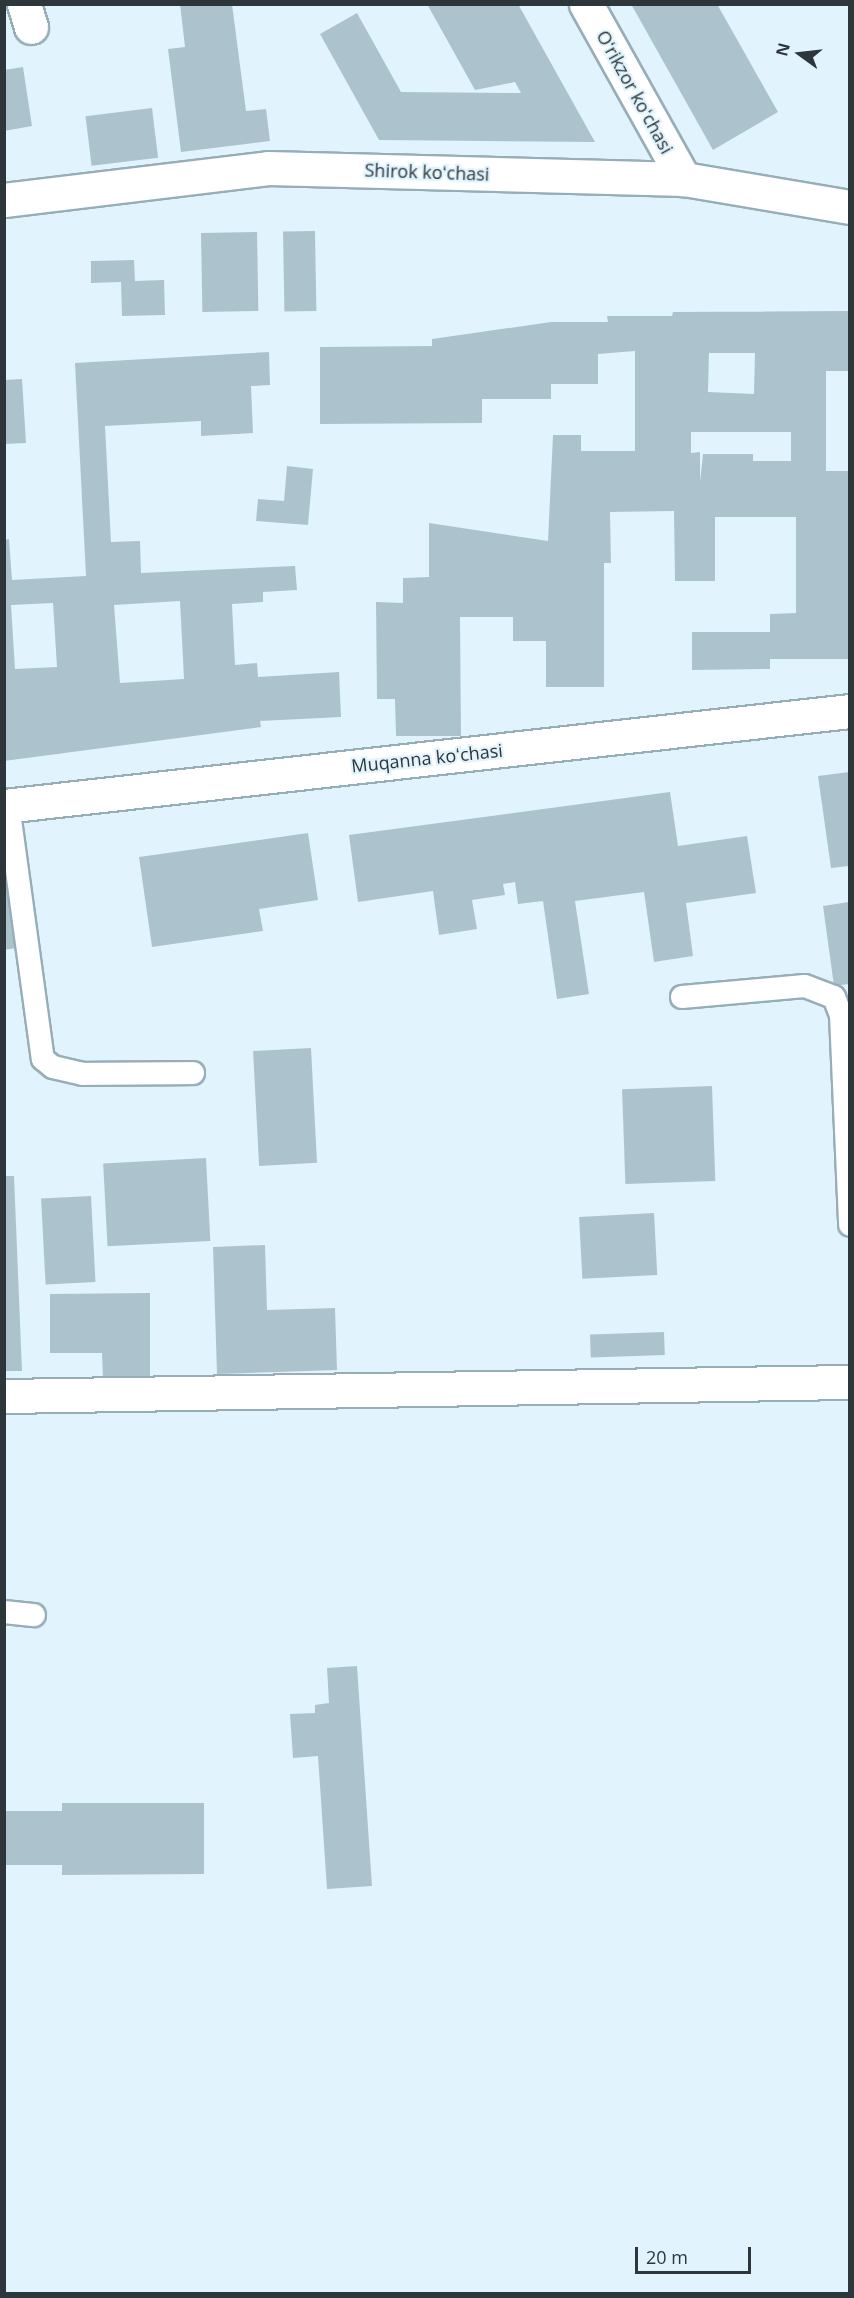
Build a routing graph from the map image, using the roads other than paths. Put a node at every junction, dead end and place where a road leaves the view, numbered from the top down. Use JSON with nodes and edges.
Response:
{"nodes":[{"id":1,"x":586,"y":4,"type":"edge"},
{"id":2,"x":684,"y":179,"type":"junction"},
{"id":3,"x":4,"y":200,"type":"edge"},
{"id":4,"x":849,"y":207,"type":"edge"},
{"id":5,"x":849,"y":711,"type":"edge"},
{"id":6,"x":6,"y":806,"type":"edge"},
{"id":7,"x":682,"y":997,"type":"dead end"},
{"id":8,"x":193,"y":1073,"type":"dead end"},
{"id":9,"x":849,"y":1225,"type":"edge"},
{"id":10,"x":849,"y":1383,"type":"edge"},
{"id":11,"x":4,"y":1396,"type":"edge"},
{"id":12,"x":4,"y":1612,"type":"edge"},
{"id":13,"x":34,"y":1615,"type":"dead end"}],
"edges":[{"from":1,"to":2,"type":"street","name":"Oʻrikzor koʻchasi"},
{"from":2,"to":3,"type":"street","name":"Shirok koʻchasi"},
{"from":2,"to":4,"type":"street","name":"Shirok koʻchasi"},
{"from":5,"to":6,"type":"street","name":"Muqanna koʻchasi"},
{"from":6,"to":8,"type":"lane"},
{"from":7,"to":9,"type":"lane"},
{"from":10,"to":11,"type":"street"},
{"from":12,"to":13,"type":"lane"}]}
